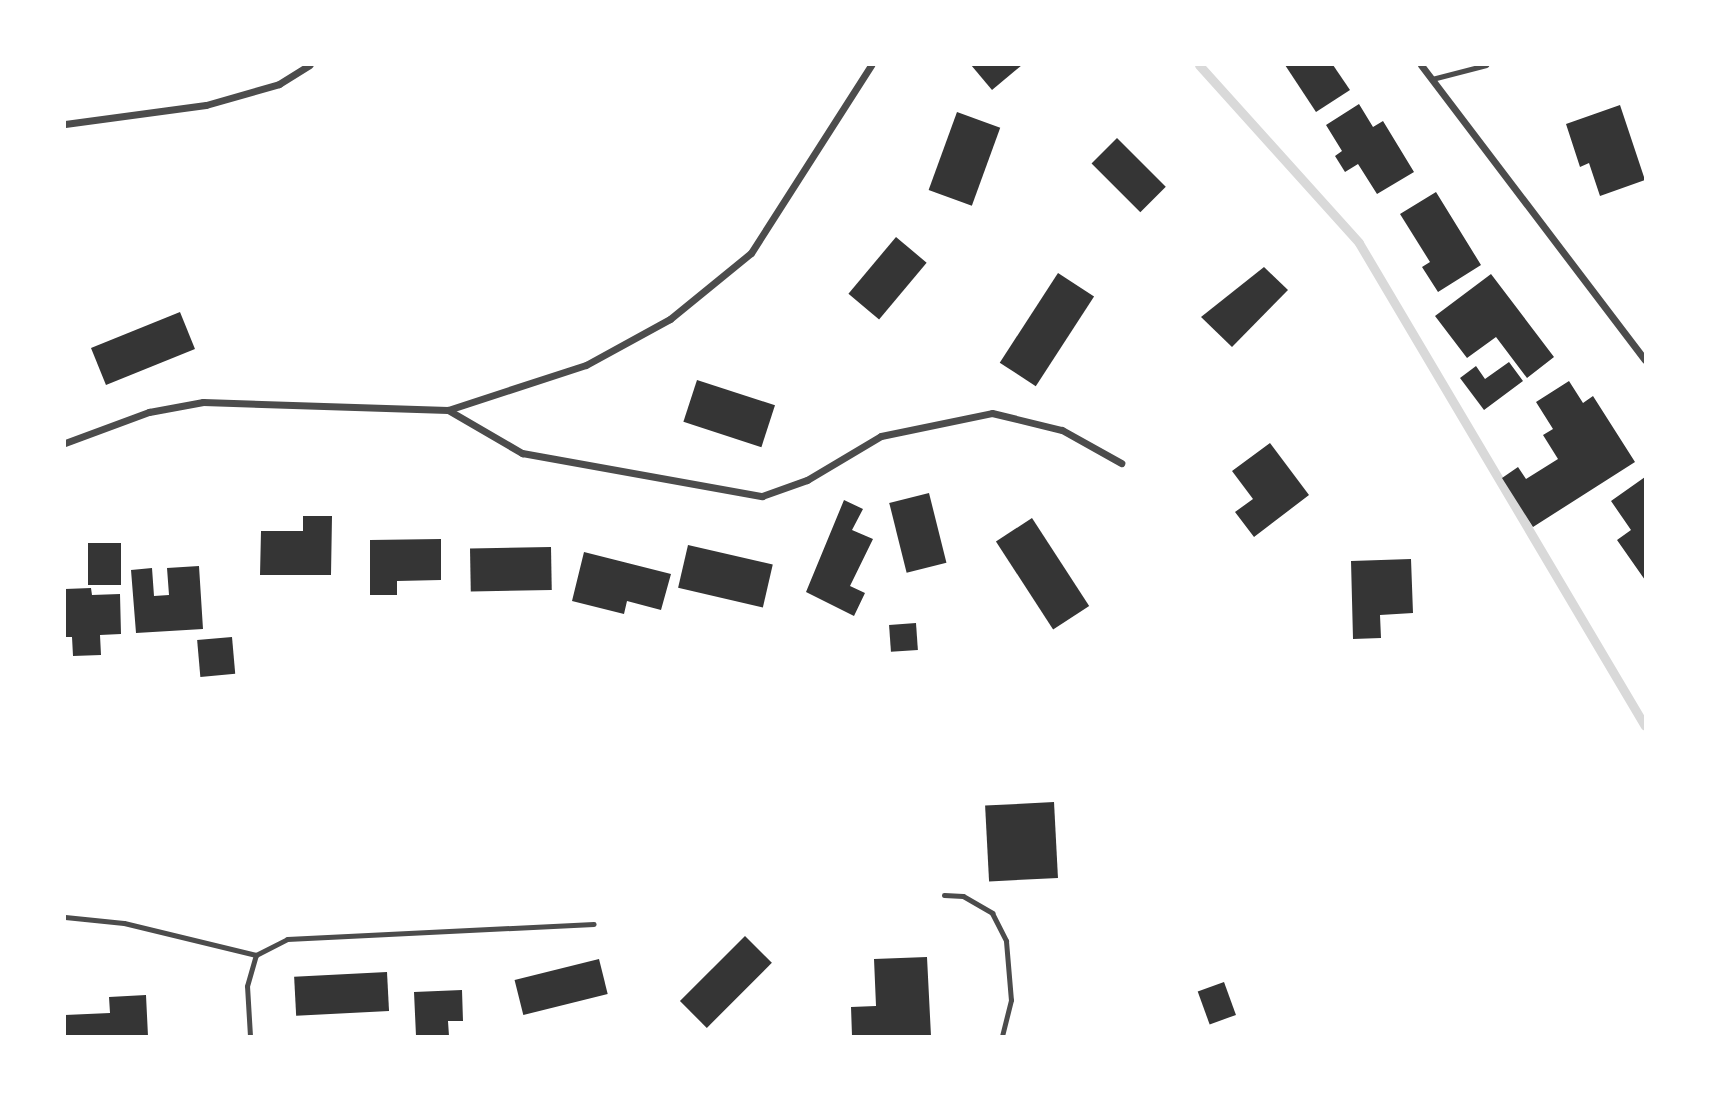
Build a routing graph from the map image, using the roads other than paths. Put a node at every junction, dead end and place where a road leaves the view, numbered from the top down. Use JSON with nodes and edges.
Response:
{"nodes":[{"id":1,"x":309,"y":65,"type":"edge"},
{"id":2,"x":871,"y":65,"type":"edge"},
{"id":3,"x":1421,"y":65,"type":"edge"},
{"id":4,"x":1486,"y":65,"type":"edge"},
{"id":5,"x":1432,"y":79,"type":"junction"},
{"id":6,"x":65,"y":124,"type":"edge"},
{"id":7,"x":1645,"y":360,"type":"edge"},
{"id":8,"x":448,"y":410,"type":"junction"},
{"id":9,"x":65,"y":443,"type":"edge"},
{"id":10,"x":1121,"y":463,"type":"dead end"},
{"id":11,"x":944,"y":895,"type":"dead end"},
{"id":12,"x":65,"y":917,"type":"edge"},
{"id":13,"x":594,"y":924,"type":"dead end"},
{"id":14,"x":257,"y":955,"type":"junction"},
{"id":15,"x":250,"y":1036,"type":"edge"},
{"id":16,"x":1002,"y":1036,"type":"edge"}],
"edges":[{"from":1,"to":6,"type":"street"},
{"from":2,"to":8,"type":"street"},
{"from":3,"to":5,"type":"street"},
{"from":4,"to":5,"type":"lane"},
{"from":5,"to":7,"type":"street"},
{"from":8,"to":9,"type":"street"},
{"from":8,"to":10,"type":"street"},
{"from":11,"to":16,"type":"lane"},
{"from":12,"to":14,"type":"lane"},
{"from":13,"to":14,"type":"lane"},
{"from":14,"to":15,"type":"lane"}]}
